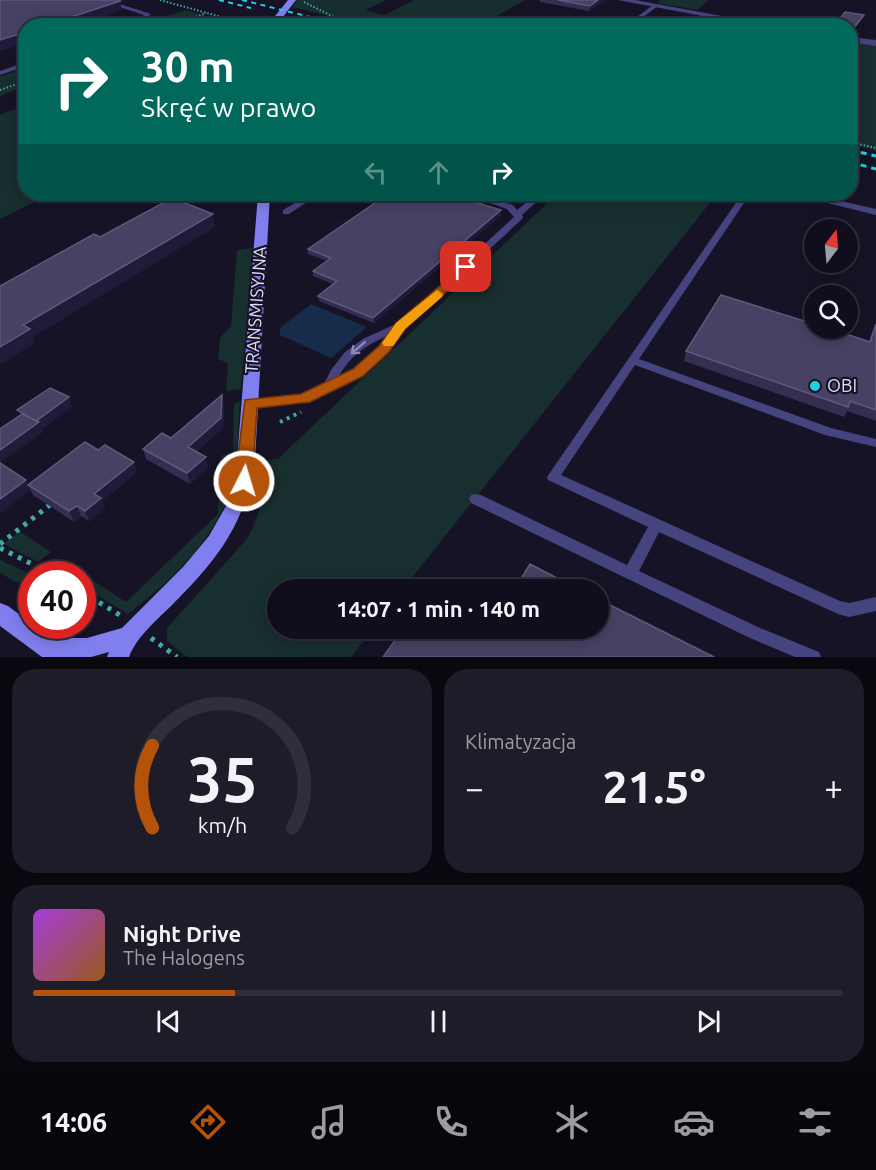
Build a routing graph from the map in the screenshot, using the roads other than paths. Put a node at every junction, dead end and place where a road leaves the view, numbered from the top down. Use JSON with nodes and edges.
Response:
{"nodes":[{"id":1,"x":101,"y":0,"type":"edge"},
{"id":2,"x":292,"y":0,"type":"edge"},
{"id":3,"x":622,"y":0,"type":"edge"},
{"id":4,"x":653,"y":3,"type":"edge"},
{"id":5,"x":143,"y":18,"type":"edge"},
{"id":6,"x":277,"y":18,"type":"edge"},
{"id":7,"x":636,"y":18,"type":"edge"},
{"id":8,"x":731,"y":18,"type":"edge"},
{"id":9,"x":858,"y":40,"type":"edge"},
{"id":10,"x":876,"y":43,"type":"edge"},
{"id":11,"x":18,"y":67,"type":"edge"},
{"id":12,"x":0,"y":73,"type":"edge"},
{"id":13,"x":264,"y":201,"type":"edge"},
{"id":14,"x":304,"y":201,"type":"edge"},
{"id":15,"x":491,"y":201,"type":"edge"},
{"id":16,"x":533,"y":201,"type":"edge"},
{"id":17,"x":741,"y":201,"type":"edge"},
{"id":18,"x":831,"y":201,"type":"edge"},
{"id":19,"x":286,"y":212,"type":"dead end"},
{"id":20,"x":876,"y":212,"type":"edge"},
{"id":21,"x":519,"y":213,"type":"junction"},
{"id":22,"x":400,"y":326,"type":"junction"},
{"id":23,"x":632,"y":360,"type":"junction"},
{"id":24,"x":329,"y":385,"type":"junction"},
{"id":25,"x":250,"y":404,"type":"junction"},
{"id":26,"x":876,"y":443,"type":"edge"},
{"id":27,"x":476,"y":499,"type":"dead end"},
{"id":28,"x":656,"y":525,"type":"junction"},
{"id":29,"x":631,"y":572,"type":"junction"},
{"id":30,"x":876,"y":603,"type":"edge"},
{"id":31,"x":0,"y":613,"type":"edge"},
{"id":32,"x":127,"y":636,"type":"junction"},
{"id":33,"x":52,"y":653,"type":"edge"},
{"id":34,"x":118,"y":657,"type":"edge"},
{"id":35,"x":813,"y":657,"type":"edge"}],
"edges":[{"from":1,"to":5,"type":"lane"},
{"from":2,"to":6,"type":"street"},
{"from":3,"to":4,"type":"street"},
{"from":4,"to":7,"type":"lane"},
{"from":4,"to":8,"type":"street"},
{"from":9,"to":10,"type":"street"},
{"from":11,"to":12,"type":"lane"},
{"from":13,"to":25,"type":"street","name":"TRANSMISYJNA"},
{"from":14,"to":19,"type":"lane"},
{"from":15,"to":21,"type":"lane"},
{"from":16,"to":21,"type":"lane"},
{"from":17,"to":23,"type":"lane"},
{"from":18,"to":20,"type":"lane"},
{"from":21,"to":22,"type":"lane"},
{"from":22,"to":24,"type":"lane"},
{"from":22,"to":24,"type":"lane","one_way":true},
{"from":23,"to":26,"type":"lane"},
{"from":23,"to":28,"type":"lane"},
{"from":24,"to":25,"type":"lane"},
{"from":25,"to":32,"type":"street","name":"TRANSMISYJNA"},
{"from":27,"to":29,"type":"lane"},
{"from":28,"to":29,"type":"lane"},
{"from":28,"to":30,"type":"lane"},
{"from":29,"to":35,"type":"lane"},
{"from":31,"to":33,"type":"street"},
{"from":32,"to":33,"type":"street"},
{"from":32,"to":34,"type":"street"}]}
